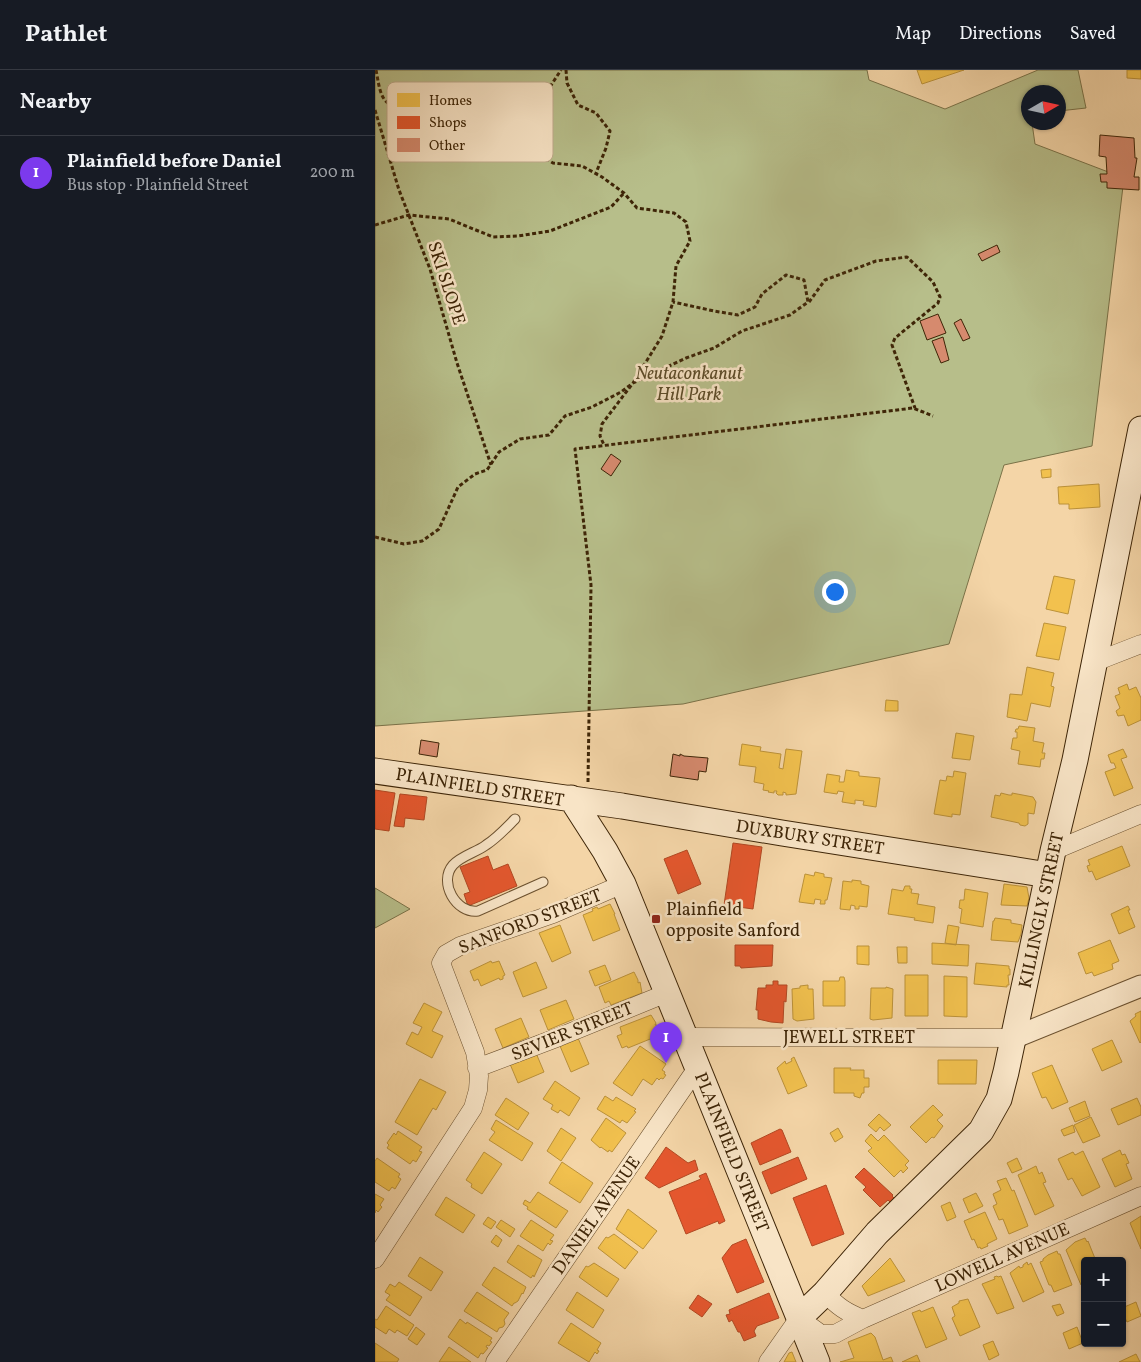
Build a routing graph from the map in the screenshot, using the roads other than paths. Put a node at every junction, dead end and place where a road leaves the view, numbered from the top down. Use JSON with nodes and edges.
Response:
{"nodes":[{"id":1,"x":1141,"y":428,"type":"edge"},
{"id":2,"x":1141,"y":644,"type":"edge"},
{"id":3,"x":1095,"y":662,"type":"junction"},
{"id":4,"x":375,"y":771,"type":"edge"},
{"id":5,"x":571,"y":798,"type":"junction"},
{"id":6,"x":1141,"y":814,"type":"edge"},
{"id":7,"x":515,"y":819,"type":"dead end"},
{"id":8,"x":1053,"y":851,"type":"junction"},
{"id":9,"x":1048,"y":875,"type":"junction"},
{"id":10,"x":543,"y":882,"type":"dead end"},
{"id":11,"x":623,"y":884,"type":"junction"},
{"id":12,"x":1141,"y":986,"type":"edge"},
{"id":13,"x":667,"y":993,"type":"junction"},
{"id":14,"x":685,"y":1037,"type":"junction"},
{"id":15,"x":1013,"y":1038,"type":"junction"},
{"id":16,"x":477,"y":1068,"type":"junction"},
{"id":17,"x":697,"y":1068,"type":"junction"},
{"id":18,"x":1141,"y":1196,"type":"edge"},
{"id":19,"x":375,"y":1259,"type":"edge"},
{"id":20,"x":825,"y":1293,"type":"junction"},
{"id":21,"x":799,"y":1318,"type":"junction"},
{"id":22,"x":863,"y":1319,"type":"junction"},
{"id":23,"x":495,"y":1362,"type":"edge"},
{"id":24,"x":768,"y":1362,"type":"edge"},
{"id":25,"x":817,"y":1362,"type":"edge"}],
"edges":[{"from":1,"to":3,"type":"main road","name":"KILLINGLY STREET"},
{"from":2,"to":3,"type":"street"},
{"from":3,"to":8,"type":"main road","name":"KILLINGLY STREET"},
{"from":4,"to":5,"type":"main road","name":"PLAINFIELD STREET"},
{"from":5,"to":9,"type":"main road","name":"DUXBURY STREET"},
{"from":5,"to":11,"type":"main road","name":"PLAINFIELD STREET"},
{"from":6,"to":8,"type":"street"},
{"from":7,"to":10,"type":"lane"},
{"from":8,"to":9,"type":"main road","name":"KILLINGLY STREET"},
{"from":9,"to":15,"type":"main road","name":"KILLINGLY STREET"},
{"from":11,"to":13,"type":"main road","name":"PLAINFIELD STREET"},
{"from":11,"to":16,"type":"street","name":"SANFORD STREET"},
{"from":12,"to":15,"type":"street"},
{"from":13,"to":14,"type":"main road","name":"PLAINFIELD STREET"},
{"from":13,"to":16,"type":"street","name":"SEVIER STREET"},
{"from":14,"to":15,"type":"street","name":"JEWELL STREET"},
{"from":14,"to":17,"type":"main road","name":"PLAINFIELD STREET"},
{"from":15,"to":20,"type":"main road","name":"KILLINGLY STREET"},
{"from":16,"to":19,"type":"street"},
{"from":17,"to":21,"type":"main road","name":"PLAINFIELD STREET"},
{"from":17,"to":23,"type":"street","name":"DANIEL AVENUE"},
{"from":18,"to":22,"type":"street","name":"LOWELL AVENUE"},
{"from":20,"to":21,"type":"main road","name":"KILLINGLY STREET"},
{"from":20,"to":22,"type":"street"},
{"from":21,"to":22,"type":"street","name":"LOWELL AVENUE"},
{"from":21,"to":24,"type":"street"},
{"from":21,"to":25,"type":"main road","name":"PLAINFIELD STREET"}]}
